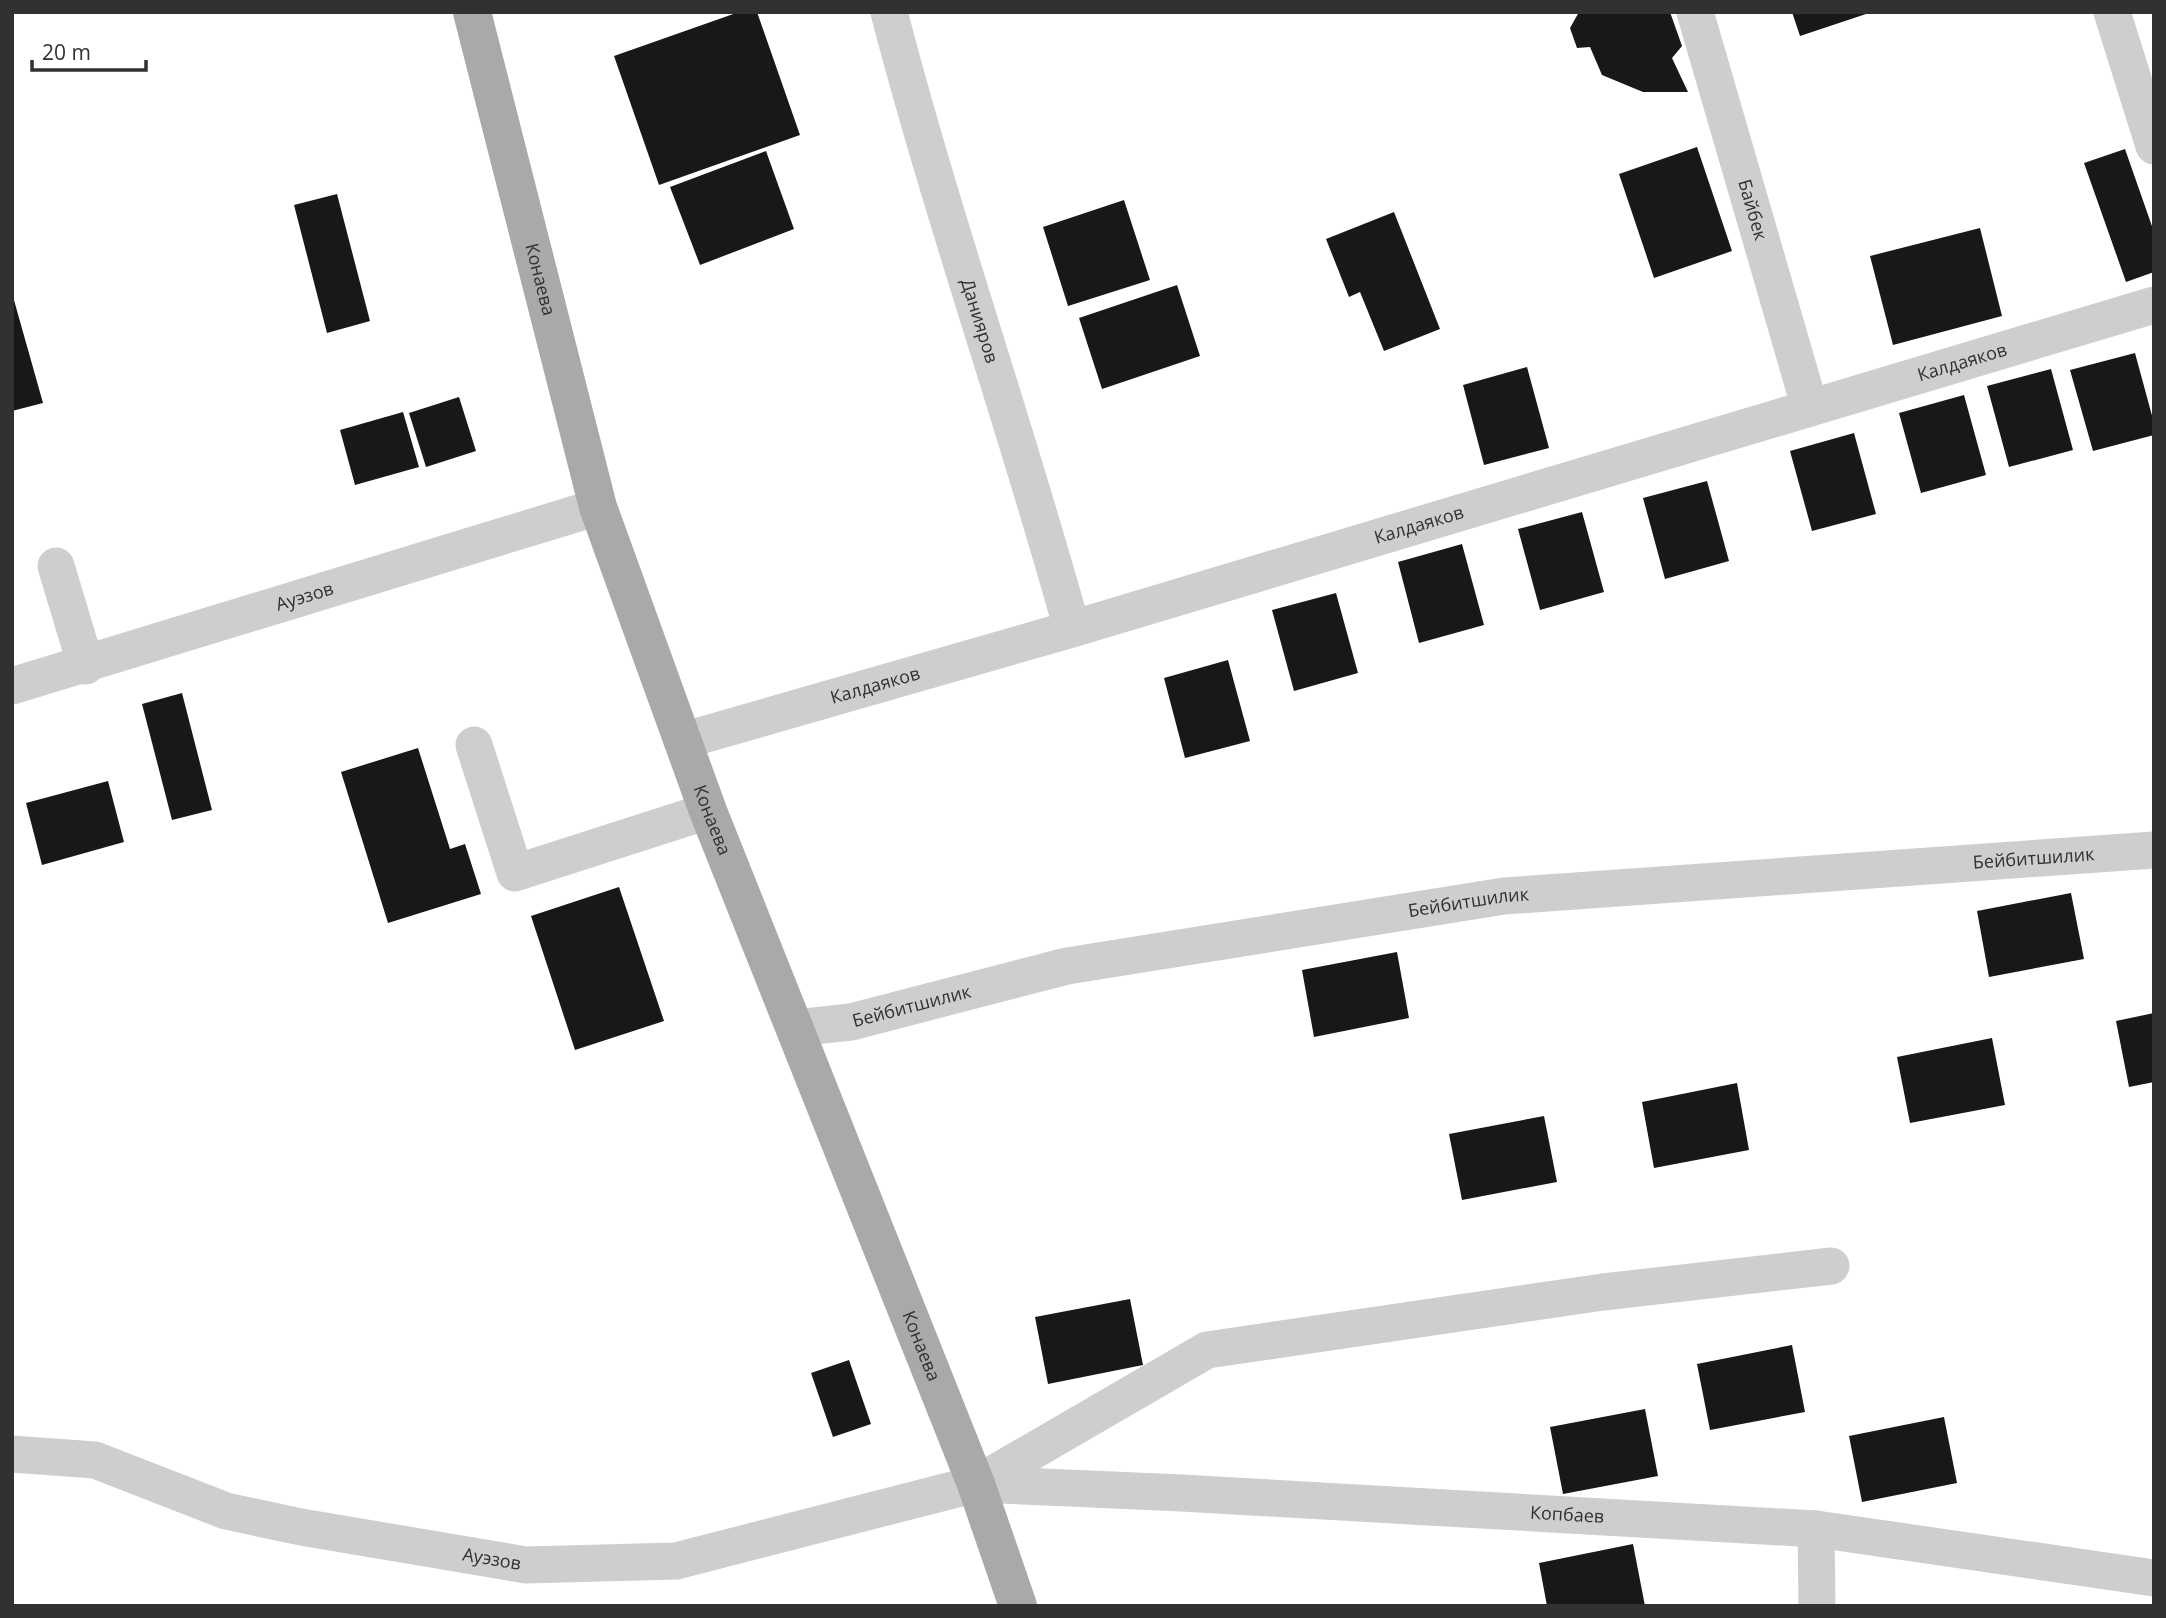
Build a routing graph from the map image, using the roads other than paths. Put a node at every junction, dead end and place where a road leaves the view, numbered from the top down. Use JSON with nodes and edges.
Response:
{"nodes":[{"id":1,"x":472,"y":12,"type":"edge"},
{"id":2,"x":889,"y":12,"type":"edge"},
{"id":3,"x":1695,"y":12,"type":"edge"},
{"id":4,"x":2112,"y":12,"type":"edge"},
{"id":5,"x":2154,"y":146,"type":"edge"},
{"id":6,"x":2154,"y":304,"type":"edge"},
{"id":7,"x":1810,"y":408,"type":"junction"},
{"id":8,"x":598,"y":507,"type":"junction"},
{"id":9,"x":56,"y":566,"type":"dead end"},
{"id":10,"x":1072,"y":629,"type":"junction"},
{"id":11,"x":86,"y":666,"type":"junction"},
{"id":12,"x":12,"y":686,"type":"edge"},
{"id":13,"x":682,"y":741,"type":"junction"},
{"id":14,"x":474,"y":746,"type":"dead end"},
{"id":15,"x":708,"y":811,"type":"junction"},
{"id":16,"x":2154,"y":850,"type":"edge"},
{"id":17,"x":795,"y":1028,"type":"junction"},
{"id":18,"x":1831,"y":1266,"type":"dead end"},
{"id":19,"x":12,"y":1454,"type":"edge"},
{"id":20,"x":975,"y":1484,"type":"junction"},
{"id":21,"x":1816,"y":1529,"type":"junction"},
{"id":22,"x":2154,"y":1578,"type":"edge"},
{"id":23,"x":1017,"y":1606,"type":"edge"},
{"id":24,"x":1817,"y":1606,"type":"edge"}],
"edges":[{"from":1,"to":8,"type":"main road","name":"Конаева"},
{"from":2,"to":10,"type":"street","name":"Данияров"},
{"from":3,"to":7,"type":"street","name":"Байбек"},
{"from":4,"to":5,"type":"street"},
{"from":6,"to":7,"type":"street","name":"Калдаяков"},
{"from":7,"to":10,"type":"street","name":"Калдаяков"},
{"from":8,"to":11,"type":"street","name":"Ауэзов"},
{"from":8,"to":13,"type":"main road","name":"Конаева"},
{"from":9,"to":11,"type":"street"},
{"from":10,"to":13,"type":"street","name":"Калдаяков"},
{"from":11,"to":12,"type":"street","name":"Ауэзов"},
{"from":13,"to":15,"type":"main road","name":"Конаева"},
{"from":14,"to":15,"type":"street"},
{"from":15,"to":17,"type":"main road","name":"Конаева"},
{"from":16,"to":17,"type":"street","name":"Бейбитшилик"},
{"from":17,"to":20,"type":"main road","name":"Конаева"},
{"from":18,"to":20,"type":"street"},
{"from":19,"to":20,"type":"street","name":"Ауэзов"},
{"from":20,"to":21,"type":"street","name":"Копбаев"},
{"from":20,"to":23,"type":"main road","name":"Конаева"},
{"from":21,"to":22,"type":"street","name":"Копбаев"},
{"from":21,"to":24,"type":"street"}]}
